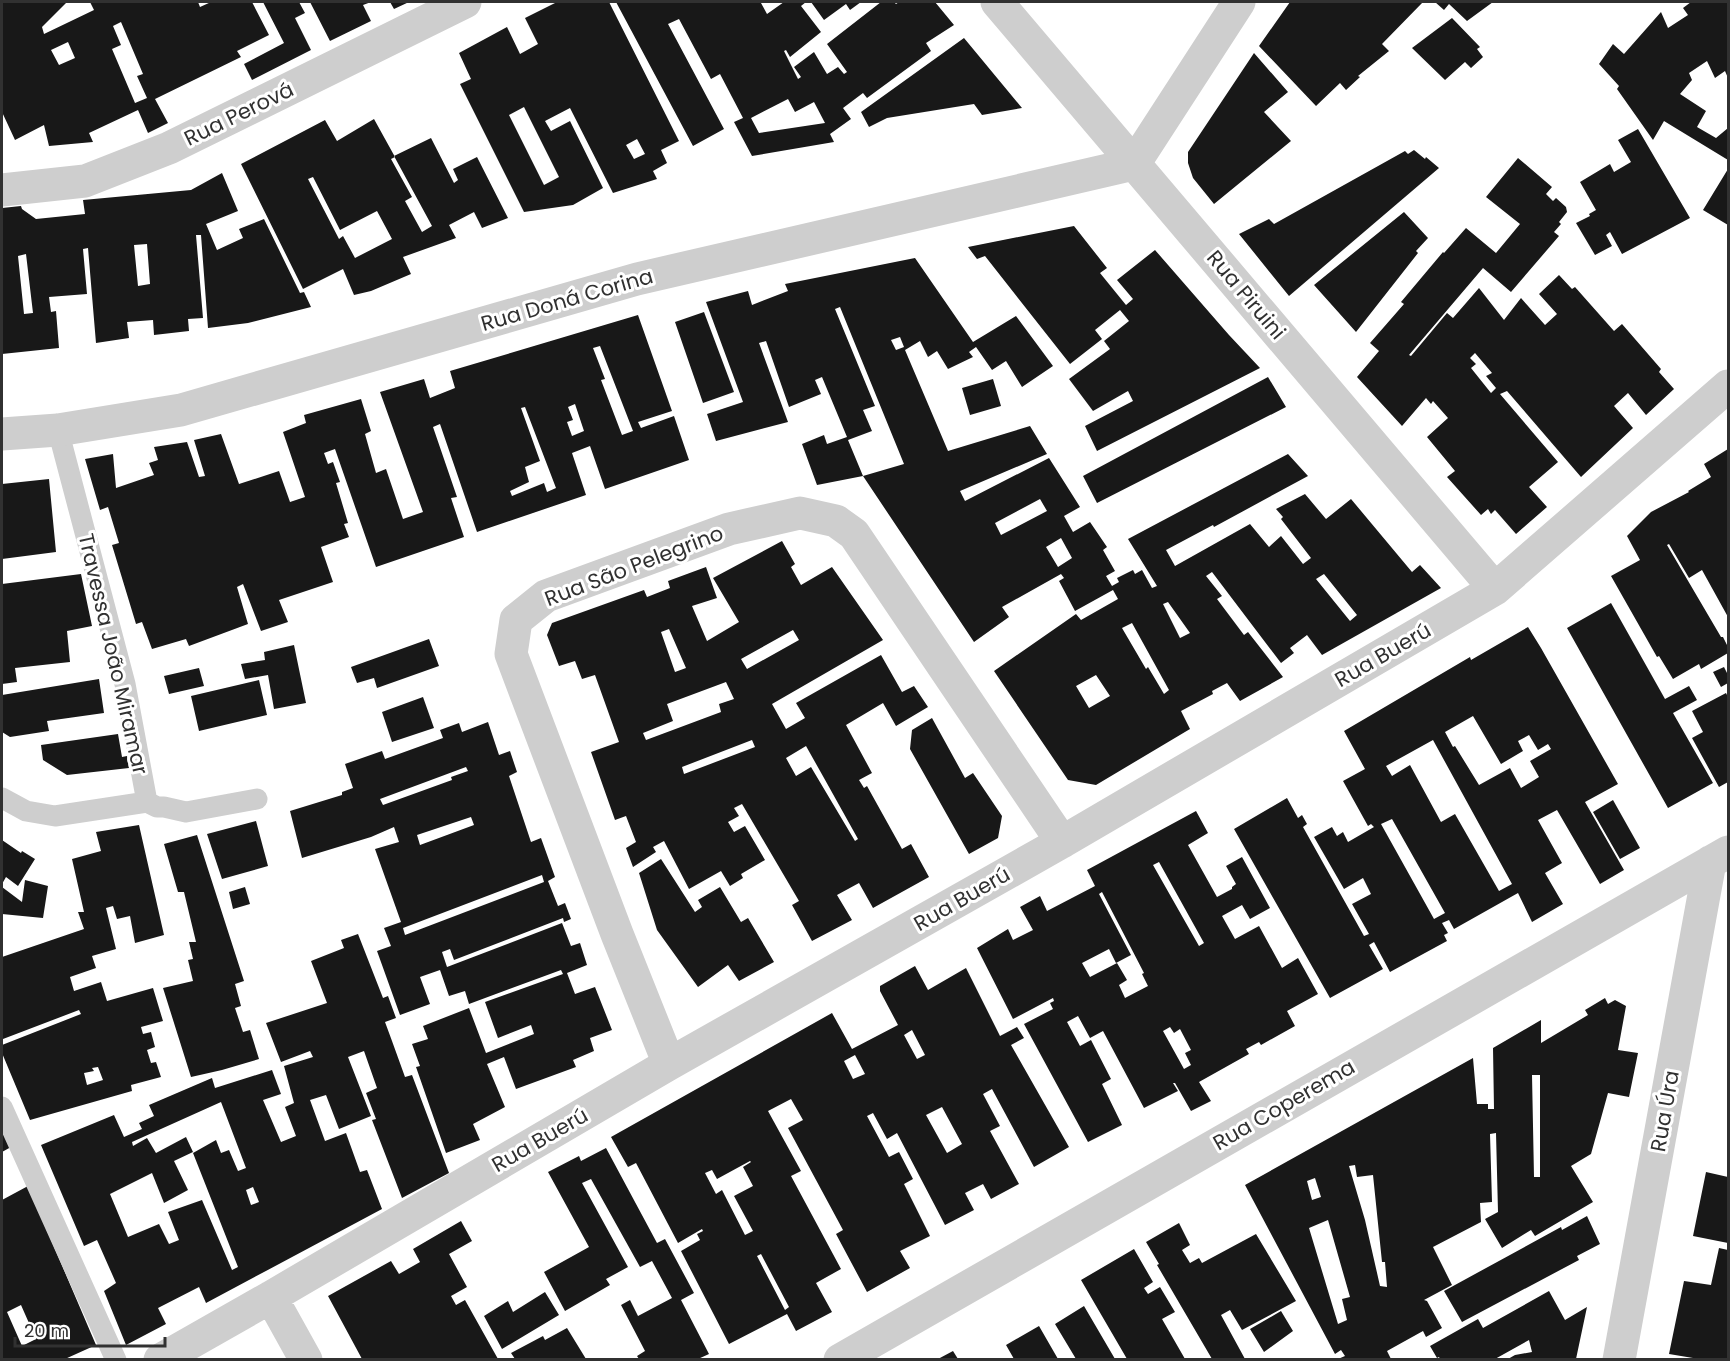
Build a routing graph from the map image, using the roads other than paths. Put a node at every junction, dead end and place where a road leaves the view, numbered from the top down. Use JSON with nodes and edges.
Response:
{"nodes":[{"id":1,"x":465,"y":2,"type":"edge"},
{"id":2,"x":996,"y":2,"type":"edge"},
{"id":3,"x":1239,"y":2,"type":"edge"},
{"id":4,"x":1134,"y":164,"type":"junction"},
{"id":5,"x":2,"y":190,"type":"edge"},
{"id":6,"x":1728,"y":386,"type":"edge"},
{"id":7,"x":58,"y":430,"type":"junction"},
{"id":8,"x":2,"y":434,"type":"edge"},
{"id":9,"x":1495,"y":590,"type":"junction"},
{"id":10,"x":2,"y":798,"type":"edge"},
{"id":11,"x":257,"y":799,"type":"dead end"},
{"id":12,"x":147,"y":802,"type":"junction"},
{"id":13,"x":1062,"y":842,"type":"junction"},
{"id":14,"x":1719,"y":857,"type":"edge"},
{"id":15,"x":669,"y":1064,"type":"junction"},
{"id":16,"x":2,"y":1107,"type":"edge"},
{"id":17,"x":271,"y":1297,"type":"junction"},
{"id":18,"x":116,"y":1359,"type":"edge"},
{"id":19,"x":160,"y":1359,"type":"edge"},
{"id":20,"x":306,"y":1359,"type":"edge"},
{"id":21,"x":840,"y":1359,"type":"edge"},
{"id":22,"x":1619,"y":1359,"type":"edge"}],
"edges":[{"from":1,"to":5,"type":"street","name":"Rua Perová"},
{"from":2,"to":4,"type":"street","name":"Rua Piruini"},
{"from":3,"to":4,"type":"street"},
{"from":4,"to":7,"type":"street","name":"Rua Doná Corina"},
{"from":4,"to":9,"type":"street","name":"Rua Piruini"},
{"from":6,"to":9,"type":"street","name":"Rua Buerú"},
{"from":7,"to":8,"type":"street","name":"Rua Doná Corina"},
{"from":7,"to":12,"type":"lane","name":"Travessa João Miramar"},
{"from":9,"to":13,"type":"street","name":"Rua Buerú"},
{"from":10,"to":12,"type":"lane","name":"Travessa João Miramar"},
{"from":11,"to":12,"type":"lane"},
{"from":13,"to":15,"type":"street","name":"Rua Buerú"},
{"from":13,"to":15,"type":"street","name":"Rua São Pelegrino"},
{"from":14,"to":21,"type":"street","name":"Rua Coperema"},
{"from":14,"to":22,"type":"street","name":"Rua Úra"},
{"from":15,"to":17,"type":"street","name":"Rua Buerú"},
{"from":16,"to":18,"type":"lane"},
{"from":17,"to":19,"type":"street","name":"Rua Buerú"},
{"from":17,"to":20,"type":"street"}]}
